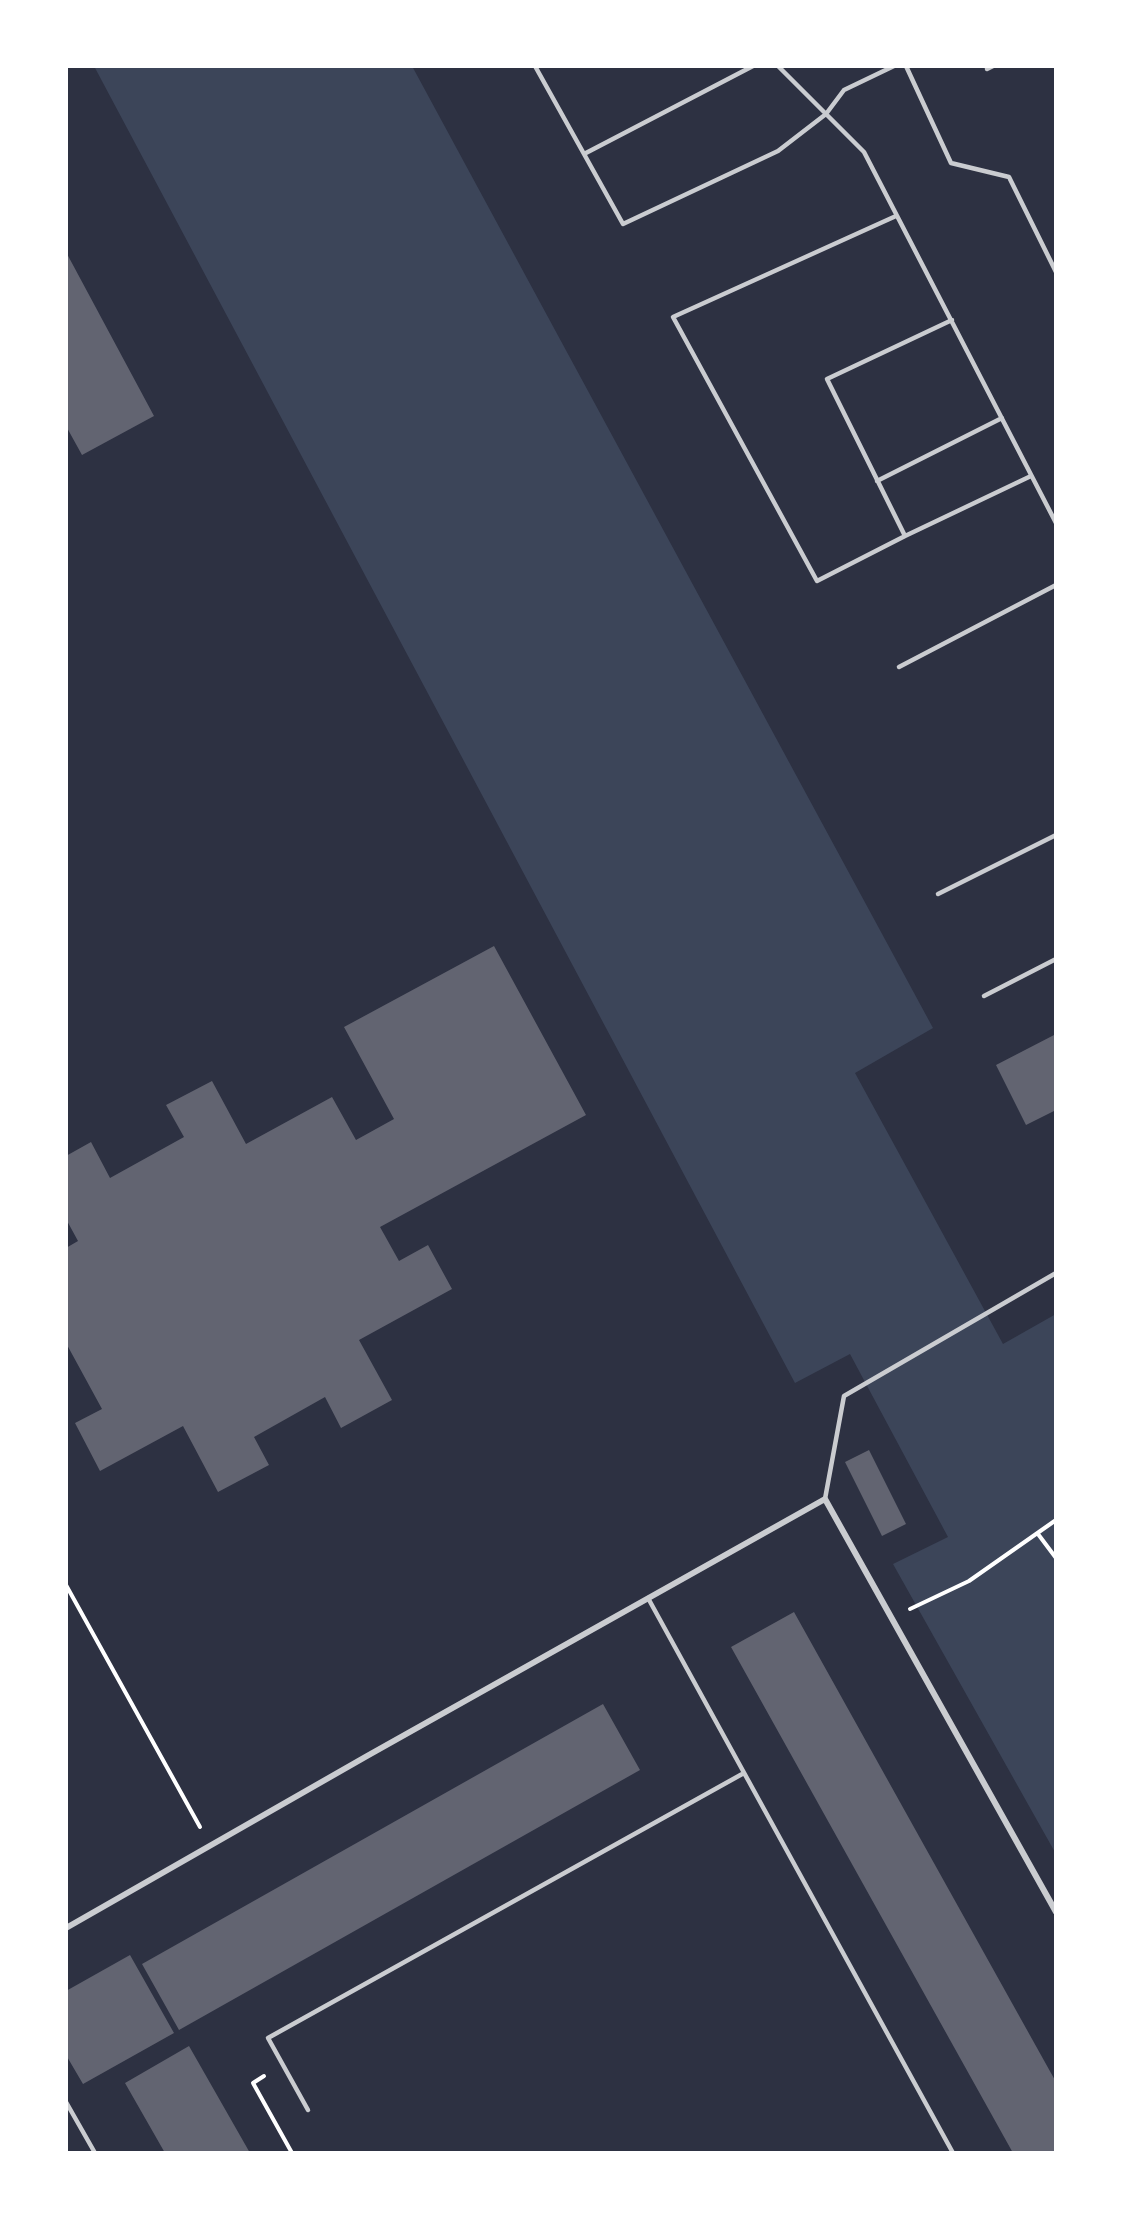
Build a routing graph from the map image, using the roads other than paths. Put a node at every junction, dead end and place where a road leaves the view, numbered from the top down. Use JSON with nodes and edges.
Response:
{"nodes":[{"id":1,"x":536,"y":66,"type":"edge"},
{"id":2,"x":753,"y":66,"type":"edge"},
{"id":3,"x":778,"y":66,"type":"edge"},
{"id":4,"x":894,"y":66,"type":"edge"},
{"id":5,"x":906,"y":66,"type":"edge"},
{"id":6,"x":993,"y":66,"type":"edge"},
{"id":7,"x":987,"y":69,"type":"dead end"},
{"id":8,"x":826,"y":114,"type":"junction"},
{"id":9,"x":584,"y":154,"type":"junction"},
{"id":10,"x":896,"y":216,"type":"junction"},
{"id":11,"x":1056,"y":272,"type":"edge"},
{"id":12,"x":951,"y":320,"type":"junction"},
{"id":13,"x":1002,"y":418,"type":"junction"},
{"id":14,"x":1031,"y":476,"type":"junction"},
{"id":15,"x":877,"y":481,"type":"junction"},
{"id":16,"x":1056,"y":523,"type":"edge"},
{"id":17,"x":904,"y":536,"type":"junction"},
{"id":18,"x":1056,"y":585,"type":"edge"},
{"id":19,"x":899,"y":667,"type":"dead end"},
{"id":20,"x":1056,"y":835,"type":"edge"},
{"id":21,"x":938,"y":894,"type":"dead end"},
{"id":22,"x":1056,"y":959,"type":"edge"},
{"id":23,"x":984,"y":996,"type":"dead end"},
{"id":24,"x":1056,"y":1273,"type":"edge"},
{"id":25,"x":825,"y":1498,"type":"junction"},
{"id":26,"x":648,"y":1598,"type":"junction"},
{"id":27,"x":744,"y":1773,"type":"junction"},
{"id":28,"x":1056,"y":1912,"type":"edge"},
{"id":29,"x":66,"y":1928,"type":"edge"},
{"id":30,"x":66,"y":2102,"type":"edge"},
{"id":31,"x":308,"y":2110,"type":"dead end"},
{"id":32,"x":95,"y":2153,"type":"edge"},
{"id":33,"x":953,"y":2153,"type":"edge"}],
"edges":[{"from":1,"to":9,"type":"lane"},
{"from":2,"to":9,"type":"lane"},
{"from":3,"to":8,"type":"lane"},
{"from":4,"to":8,"type":"lane"},
{"from":5,"to":11,"type":"lane"},
{"from":6,"to":7,"type":"lane"},
{"from":8,"to":9,"type":"lane"},
{"from":8,"to":10,"type":"lane"},
{"from":10,"to":12,"type":"lane"},
{"from":10,"to":17,"type":"lane"},
{"from":12,"to":13,"type":"lane"},
{"from":12,"to":15,"type":"lane"},
{"from":13,"to":14,"type":"lane"},
{"from":13,"to":15,"type":"lane"},
{"from":14,"to":16,"type":"lane"},
{"from":14,"to":17,"type":"lane"},
{"from":15,"to":17,"type":"lane"},
{"from":18,"to":19,"type":"lane"},
{"from":20,"to":21,"type":"lane"},
{"from":22,"to":23,"type":"lane"},
{"from":24,"to":25,"type":"lane"},
{"from":25,"to":26,"type":"street"},
{"from":25,"to":28,"type":"street"},
{"from":26,"to":27,"type":"lane"},
{"from":26,"to":29,"type":"street"},
{"from":27,"to":31,"type":"lane"},
{"from":27,"to":33,"type":"lane"},
{"from":30,"to":32,"type":"lane"}]}
